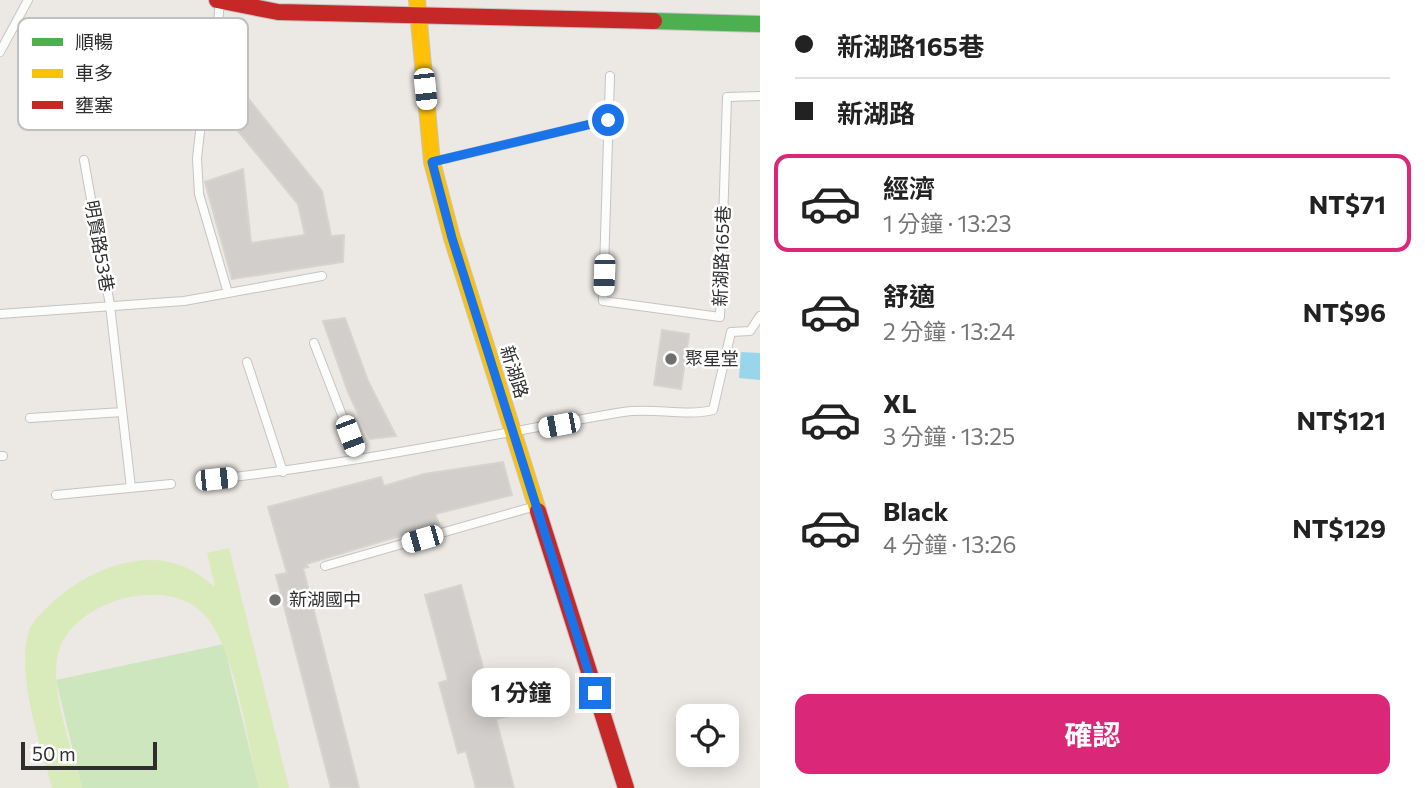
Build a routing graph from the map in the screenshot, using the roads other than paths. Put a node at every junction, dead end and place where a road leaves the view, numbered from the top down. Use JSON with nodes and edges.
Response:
{"nodes":[{"id":1,"x":28,"y":0,"type":"edge"},
{"id":2,"x":219,"y":0,"type":"edge"},
{"id":3,"x":417,"y":8,"type":"edge"},
{"id":4,"x":18,"y":18,"type":"edge"},
{"id":5,"x":218,"y":18,"type":"edge"},
{"id":6,"x":18,"y":19,"type":"edge"},
{"id":7,"x":760,"y":24,"type":"edge"},
{"id":8,"x":0,"y":52,"type":"edge"},
{"id":9,"x":610,"y":76,"type":"dead end"},
{"id":10,"x":760,"y":96,"type":"edge"},
{"id":11,"x":608,"y":120,"type":"junction"},
{"id":12,"x":200,"y":130,"type":"edge"},
{"id":13,"x":84,"y":160,"type":"dead end"},
{"id":14,"x":432,"y":162,"type":"junction"},
{"id":15,"x":322,"y":276,"type":"dead end"},
{"id":16,"x":228,"y":293,"type":"junction"},
{"id":17,"x":110,"y":305,"type":"junction"},
{"id":18,"x":0,"y":314,"type":"edge"},
{"id":19,"x":760,"y":316,"type":"edge"},
{"id":20,"x":314,"y":343,"type":"dead end"},
{"id":21,"x":247,"y":362,"type":"dead end"},
{"id":22,"x":121,"y":412,"type":"junction"},
{"id":23,"x":30,"y":418,"type":"dead end"},
{"id":24,"x":513,"y":433,"type":"junction"},
{"id":25,"x":359,"y":459,"type":"junction"},
{"id":26,"x":284,"y":472,"type":"junction"},
{"id":27,"x":216,"y":479,"type":"dead end"},
{"id":28,"x":171,"y":484,"type":"dead end"},
{"id":29,"x":131,"y":488,"type":"junction"},
{"id":30,"x":56,"y":495,"type":"dead end"},
{"id":31,"x":536,"y":506,"type":"junction"},
{"id":32,"x":326,"y":566,"type":"dead end"},
{"id":33,"x":626,"y":788,"type":"edge"}],
"edges":[{"from":1,"to":4,"type":"lane"},
{"from":2,"to":3,"type":"street"},
{"from":2,"to":5,"type":"lane"},
{"from":3,"to":7,"type":"street"},
{"from":3,"to":14,"type":"street","name":"新湖路"},
{"from":6,"to":8,"type":"lane"},
{"from":9,"to":11,"type":"lane","name":"新湖路165巷"},
{"from":10,"to":11,"type":"lane","name":"新湖路165巷"},
{"from":11,"to":14,"type":"lane"},
{"from":12,"to":16,"type":"lane"},
{"from":13,"to":17,"type":"lane","name":"明賢路53巷"},
{"from":14,"to":24,"type":"street","name":"新湖路"},
{"from":15,"to":16,"type":"lane"},
{"from":16,"to":17,"type":"lane"},
{"from":17,"to":18,"type":"lane","name":"明賢路53巷"},
{"from":17,"to":22,"type":"lane"},
{"from":19,"to":24,"type":"lane"},
{"from":20,"to":25,"type":"lane"},
{"from":21,"to":26,"type":"lane"},
{"from":22,"to":23,"type":"lane"},
{"from":22,"to":29,"type":"lane"},
{"from":24,"to":25,"type":"lane"},
{"from":24,"to":31,"type":"street","name":"新湖路"},
{"from":25,"to":26,"type":"lane"},
{"from":26,"to":27,"type":"lane"},
{"from":28,"to":29,"type":"lane"},
{"from":29,"to":30,"type":"lane"},
{"from":31,"to":32,"type":"lane"},
{"from":31,"to":33,"type":"street","name":"新湖路"}]}
